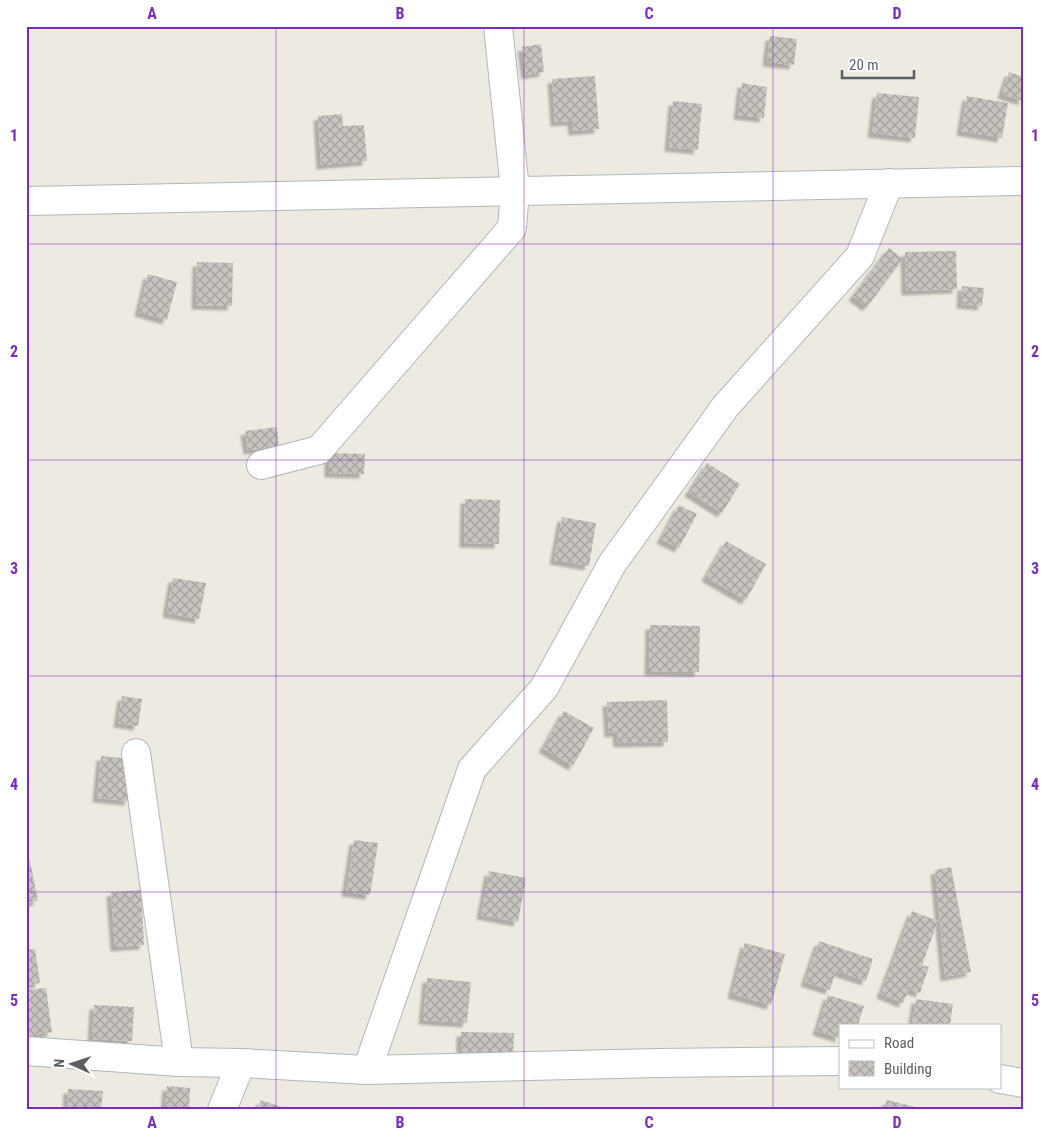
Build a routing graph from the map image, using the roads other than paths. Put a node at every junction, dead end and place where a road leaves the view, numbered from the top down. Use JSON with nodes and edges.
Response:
{"nodes":[{"id":1,"x":498,"y":26,"type":"edge"},
{"id":2,"x":1023,"y":181,"type":"edge"},
{"id":3,"x":889,"y":183,"type":"junction"},
{"id":4,"x":516,"y":190,"type":"junction"},
{"id":5,"x":26,"y":201,"type":"edge"},
{"id":6,"x":260,"y":465,"type":"dead end"},
{"id":7,"x":136,"y":753,"type":"dead end"},
{"id":8,"x":26,"y":1051,"type":"edge"},
{"id":9,"x":839,"y":1061,"type":"edge"},
{"id":10,"x":179,"y":1062,"type":"junction"},
{"id":11,"x":241,"y":1063,"type":"junction"},
{"id":12,"x":367,"y":1070,"type":"junction"},
{"id":13,"x":1002,"y":1079,"type":"edge"},
{"id":14,"x":1023,"y":1083,"type":"edge"},
{"id":15,"x":222,"y":1110,"type":"edge"}],
"edges":[{"from":1,"to":4,"type":"street"},
{"from":2,"to":3,"type":"street"},
{"from":3,"to":4,"type":"street"},
{"from":3,"to":12,"type":"street"},
{"from":4,"to":5,"type":"street"},
{"from":4,"to":6,"type":"street"},
{"from":7,"to":10,"type":"street"},
{"from":8,"to":10,"type":"street"},
{"from":9,"to":12,"type":"street"},
{"from":10,"to":11,"type":"street"},
{"from":11,"to":12,"type":"street"},
{"from":11,"to":15,"type":"street"},
{"from":13,"to":14,"type":"street"}]}
